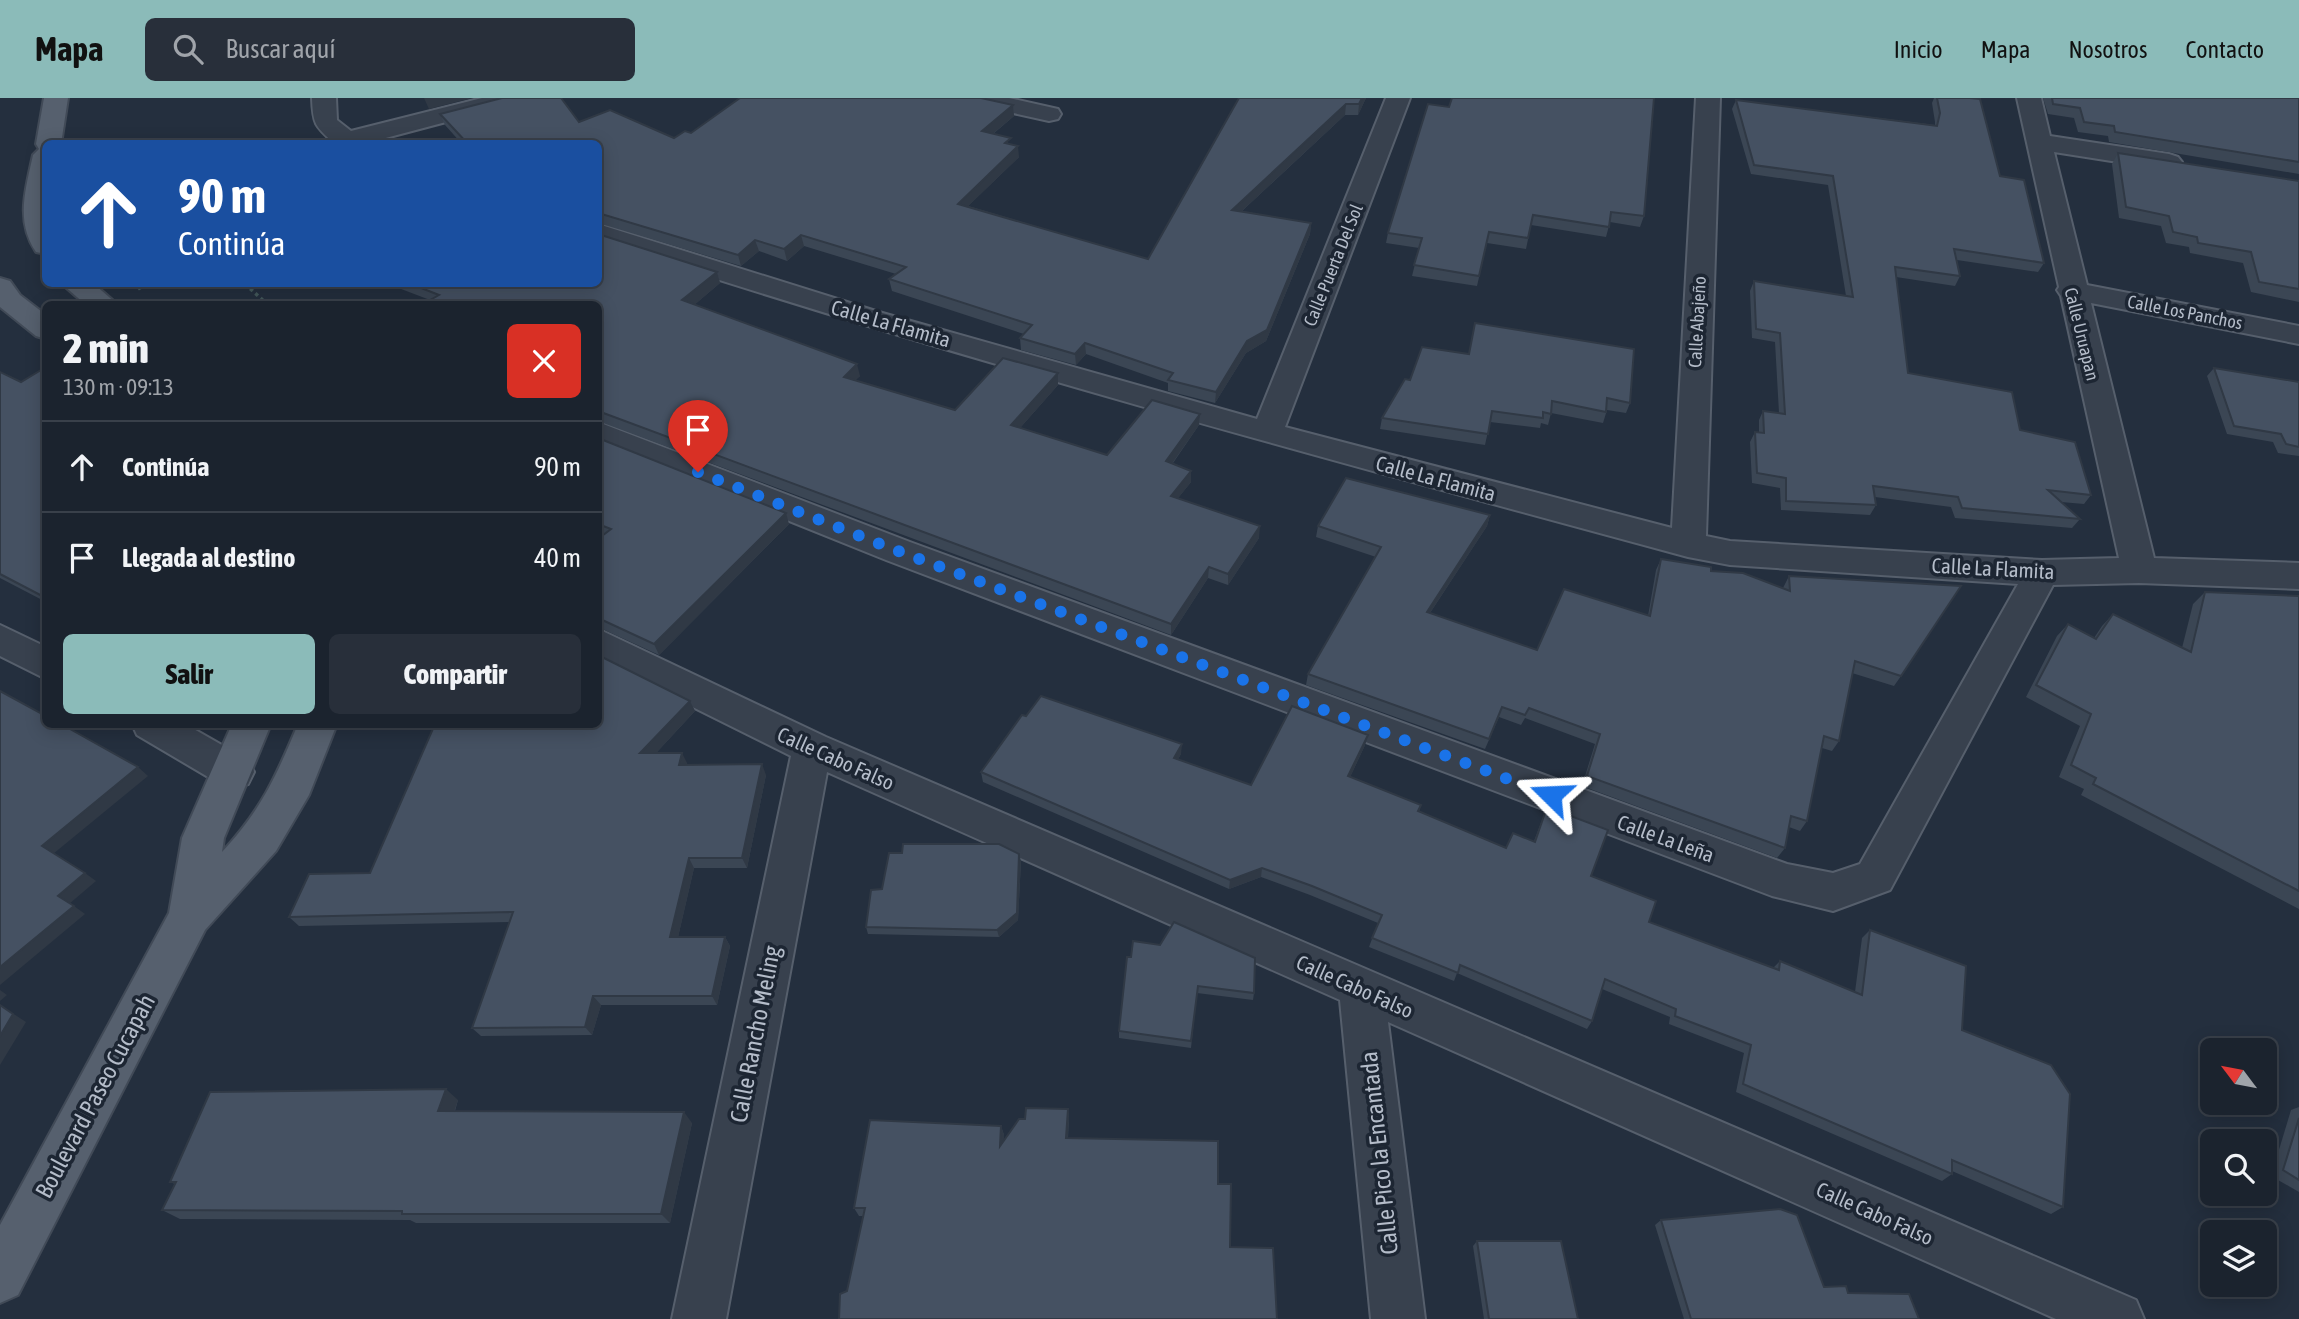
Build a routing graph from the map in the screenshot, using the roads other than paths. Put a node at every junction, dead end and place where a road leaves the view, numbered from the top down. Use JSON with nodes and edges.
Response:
{"nodes":[{"id":1,"x":56,"y":98,"type":"edge"},
{"id":2,"x":324,"y":98,"type":"edge"},
{"id":3,"x":510,"y":98,"type":"edge"},
{"id":4,"x":976,"y":98,"type":"edge"},
{"id":5,"x":1398,"y":98,"type":"edge"},
{"id":6,"x":1708,"y":98,"type":"edge"},
{"id":7,"x":2029,"y":98,"type":"edge"},
{"id":8,"x":1049,"y":114,"type":"dead end"},
{"id":9,"x":48,"y":140,"type":"edge"},
{"id":10,"x":347,"y":140,"type":"edge"},
{"id":11,"x":356,"y":140,"type":"edge"},
{"id":12,"x":2038,"y":142,"type":"junction"},
{"id":13,"x":2200,"y":167,"type":"edge"},
{"id":14,"x":42,"y":175,"type":"edge"},
{"id":15,"x":42,"y":233,"type":"edge"},
{"id":16,"x":602,"y":233,"type":"edge"},
{"id":17,"x":0,"y":287,"type":"edge"},
{"id":18,"x":80,"y":287,"type":"edge"},
{"id":19,"x":2071,"y":290,"type":"junction"},
{"id":20,"x":99,"y":301,"type":"edge"},
{"id":21,"x":42,"y":327,"type":"edge"},
{"id":22,"x":2299,"y":335,"type":"edge"},
{"id":23,"x":1267,"y":433,"type":"junction"},
{"id":24,"x":602,"y":434,"type":"edge"},
{"id":25,"x":1688,"y":545,"type":"junction"},
{"id":26,"x":2139,"y":570,"type":"junction"},
{"id":27,"x":2042,"y":573,"type":"junction"},
{"id":28,"x":2299,"y":576,"type":"edge"},
{"id":29,"x":0,"y":639,"type":"edge"},
{"id":30,"x":602,"y":645,"type":"edge"},
{"id":31,"x":42,"y":662,"type":"edge"},
{"id":32,"x":158,"y":728,"type":"edge"},
{"id":33,"x":250,"y":728,"type":"edge"},
{"id":34,"x":316,"y":728,"type":"edge"},
{"id":35,"x":812,"y":748,"type":"junction"},
{"id":36,"x":234,"y":772,"type":"junction"},
{"id":37,"x":190,"y":916,"type":"junction"},
{"id":38,"x":1361,"y":988,"type":"junction"},
{"id":39,"x":0,"y":1277,"type":"edge"},
{"id":40,"x":699,"y":1319,"type":"edge"},
{"id":41,"x":1398,"y":1319,"type":"edge"},
{"id":42,"x":2117,"y":1319,"type":"edge"}],
"edges":[{"from":1,"to":9,"type":"main road"},
{"from":2,"to":10,"type":"street"},
{"from":3,"to":11,"type":"street"},
{"from":4,"to":8,"type":"street"},
{"from":5,"to":23,"type":"street","name":"Calle Puerta Del Sol"},
{"from":6,"to":25,"type":"street","name":"Calle Abajeño"},
{"from":7,"to":12,"type":"street","name":"Calle Uruapan"},
{"from":12,"to":13,"type":"street"},
{"from":12,"to":19,"type":"street","name":"Calle Uruapan"},
{"from":14,"to":15,"type":"main road"},
{"from":16,"to":23,"type":"street","name":"Calle La Flamita"},
{"from":17,"to":21,"type":"main road"},
{"from":18,"to":20,"type":"main road"},
{"from":19,"to":22,"type":"street","name":"Calle Los Panchos"},
{"from":19,"to":26,"type":"street","name":"Calle Uruapan"},
{"from":23,"to":25,"type":"street","name":"Calle La Flamita"},
{"from":24,"to":27,"type":"street","name":"Calle La Leña"},
{"from":25,"to":27,"type":"street","name":"Calle La Flamita"},
{"from":26,"to":27,"type":"street","name":"Calle La Flamita"},
{"from":26,"to":28,"type":"street","name":"Calle La Flamita"},
{"from":29,"to":31,"type":"street"},
{"from":30,"to":35,"type":"street","name":"Calle Cabo Falso"},
{"from":32,"to":36,"type":"street"},
{"from":33,"to":36,"type":"main road"},
{"from":34,"to":37,"type":"main road"},
{"from":35,"to":38,"type":"street","name":"Calle Cabo Falso"},
{"from":35,"to":40,"type":"street","name":"Calle Rancho Meling"},
{"from":36,"to":37,"type":"main road"},
{"from":37,"to":39,"type":"main road","name":"Boulevard Paseo Cucapah"},
{"from":38,"to":41,"type":"street","name":"Calle Pico la Encantada"},
{"from":38,"to":42,"type":"street","name":"Calle Cabo Falso"}]}
